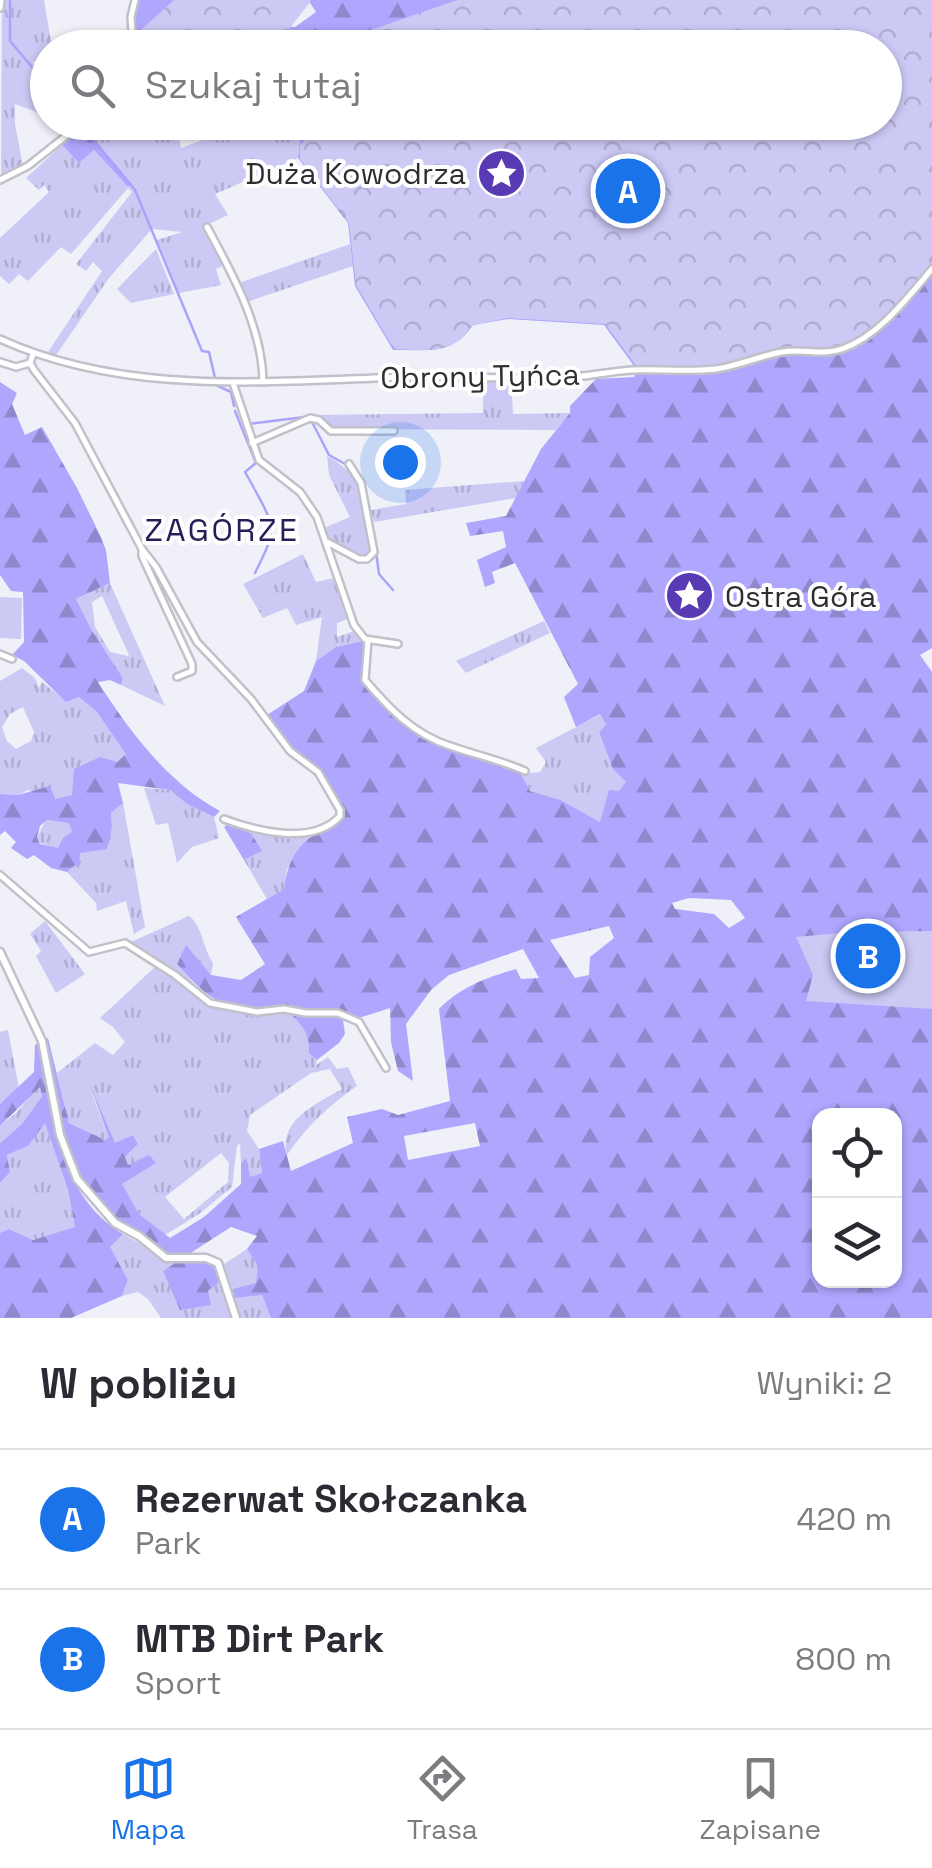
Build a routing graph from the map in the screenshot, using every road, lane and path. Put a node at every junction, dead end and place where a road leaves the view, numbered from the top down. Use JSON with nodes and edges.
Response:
{"nodes":[{"id":1,"x":1,"y":0,"type":"edge"},
{"id":2,"x":134,"y":0,"type":"edge"},
{"id":3,"x":0,"y":8,"type":"edge"},
{"id":4,"x":131,"y":30,"type":"edge"},
{"id":5,"x":61,"y":140,"type":"edge"},
{"id":6,"x":0,"y":180,"type":"edge"},
{"id":7,"x":208,"y":227,"type":"dead end"},
{"id":8,"x":932,"y":269,"type":"edge"},
{"id":9,"x":0,"y":339,"type":"edge"},
{"id":10,"x":33,"y":354,"type":"junction"},
{"id":11,"x":0,"y":362,"type":"edge"},
{"id":12,"x":30,"y":362,"type":"junction"},
{"id":13,"x":263,"y":380,"type":"junction"},
{"id":14,"x":233,"y":383,"type":"junction"},
{"id":15,"x":394,"y":431,"type":"dead end"},
{"id":16,"x":252,"y":443,"type":"junction"},
{"id":17,"x":348,"y":464,"type":"dead end"},
{"id":18,"x":327,"y":542,"type":"junction"},
{"id":19,"x":142,"y":550,"type":"junction"},
{"id":20,"x":368,"y":640,"type":"junction"},
{"id":21,"x":398,"y":644,"type":"dead end"},
{"id":22,"x":0,"y":654,"type":"edge"},
{"id":23,"x":12,"y":658,"type":"dead end"},
{"id":24,"x":177,"y":677,"type":"dead end"},
{"id":25,"x":524,"y":771,"type":"dead end"},
{"id":26,"x":224,"y":819,"type":"dead end"},
{"id":27,"x":0,"y":874,"type":"edge"},
{"id":28,"x":0,"y":952,"type":"edge"},
{"id":29,"x":386,"y":1068,"type":"dead end"},
{"id":30,"x":236,"y":1318,"type":"edge"}],
"edges":[{"from":1,"to":3,"type":"street"},
{"from":2,"to":4,"type":"street"},
{"from":5,"to":6,"type":"street"},
{"from":7,"to":13,"type":"street"},
{"from":8,"to":13,"type":"street","name":"Obrony Tyńca"},
{"from":9,"to":10,"type":"street","name":"Obrony Tyńca"},
{"from":10,"to":12,"type":"street"},
{"from":10,"to":14,"type":"street","name":"Obrony Tyńca"},
{"from":11,"to":12,"type":"street"},
{"from":12,"to":19,"type":"street"},
{"from":13,"to":14,"type":"street","name":"Obrony Tyńca"},
{"from":14,"to":16,"type":"street"},
{"from":15,"to":16,"type":"street"},
{"from":16,"to":18,"type":"street"},
{"from":17,"to":18,"type":"street"},
{"from":18,"to":20,"type":"street"},
{"from":19,"to":24,"type":"street"},
{"from":19,"to":26,"type":"street"},
{"from":20,"to":21,"type":"street"},
{"from":20,"to":25,"type":"street"},
{"from":22,"to":23,"type":"street"},
{"from":27,"to":29,"type":"street"},
{"from":28,"to":30,"type":"street"}]}
